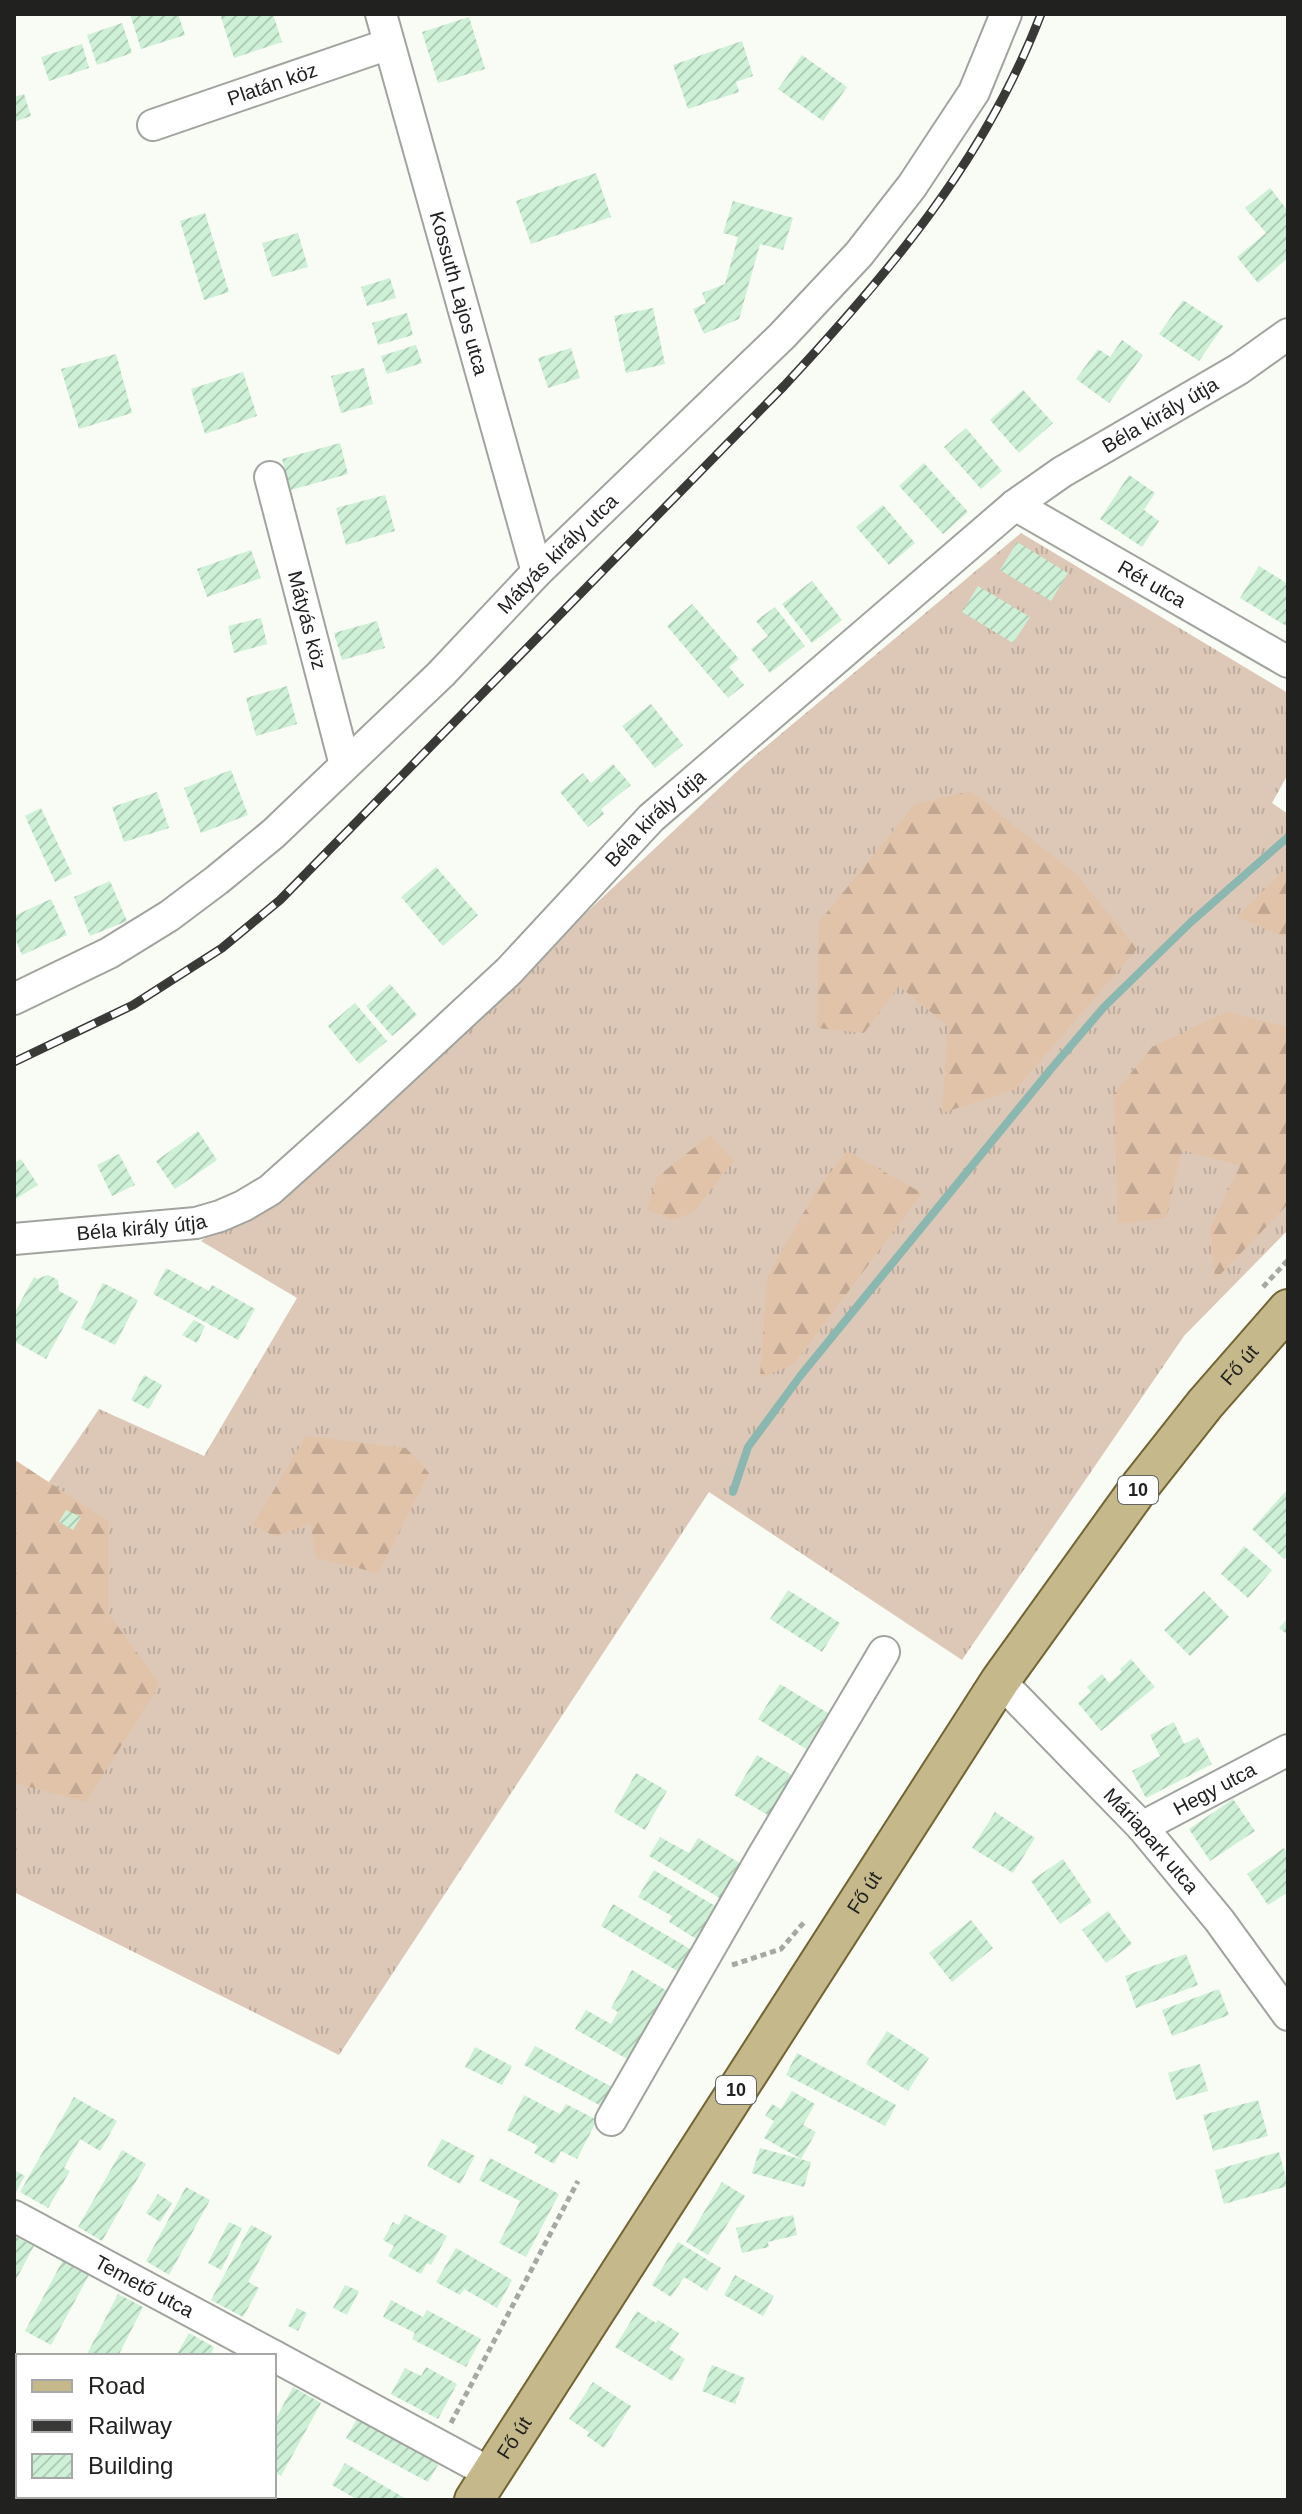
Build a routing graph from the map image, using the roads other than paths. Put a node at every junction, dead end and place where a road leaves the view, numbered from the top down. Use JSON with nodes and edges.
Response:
{"nodes":[{"id":1,"x":381,"y":14,"type":"edge"},
{"id":2,"x":1006,"y":14,"type":"edge"},
{"id":3,"x":389,"y":44,"type":"junction"},
{"id":4,"x":153,"y":125,"type":"dead end"},
{"id":5,"x":1288,"y":334,"type":"edge"},
{"id":6,"x":270,"y":477,"type":"dead end"},
{"id":7,"x":1015,"y":505,"type":"junction"},
{"id":8,"x":537,"y":572,"type":"junction"},
{"id":9,"x":1288,"y":662,"type":"edge"},
{"id":10,"x":345,"y":765,"type":"junction"},
{"id":11,"x":14,"y":999,"type":"edge"},
{"id":12,"x":14,"y":1239,"type":"edge"},
{"id":13,"x":1288,"y":1309,"type":"edge"},
{"id":14,"x":884,"y":1652,"type":"dead end"},
{"id":15,"x":1000,"y":1681,"type":"junction"},
{"id":16,"x":1288,"y":1750,"type":"edge"},
{"id":17,"x":1142,"y":1827,"type":"junction"},
{"id":18,"x":1288,"y":2015,"type":"edge"},
{"id":19,"x":611,"y":2120,"type":"dead end"},
{"id":20,"x":14,"y":2216,"type":"edge"},
{"id":21,"x":270,"y":2354,"type":"edge"},
{"id":22,"x":276,"y":2357,"type":"edge"},
{"id":23,"x":482,"y":2486,"type":"edge"}],
"edges":[{"from":1,"to":3,"type":"street","name":"Kossuth Lajos utca"},
{"from":2,"to":8,"type":"street","name":"Mátyás király utca"},
{"from":3,"to":4,"type":"street","name":"Platán köz"},
{"from":3,"to":8,"type":"street","name":"Kossuth Lajos utca"},
{"from":5,"to":7,"type":"street","name":"Béla király útja"},
{"from":6,"to":10,"type":"street","name":"Mátyás köz"},
{"from":7,"to":9,"type":"street","name":"Rét utca"},
{"from":7,"to":12,"type":"street","name":"Béla király útja"},
{"from":8,"to":10,"type":"street","name":"Mátyás király utca"},
{"from":10,"to":11,"type":"street","name":"Mátyás király utca"},
{"from":13,"to":15,"type":"main road","name":"Fő út","number":"10"},
{"from":14,"to":19,"type":"street"},
{"from":15,"to":17,"type":"street","name":"Máriapark utca"},
{"from":15,"to":23,"type":"main road","name":"Fő út","number":"10"},
{"from":16,"to":17,"type":"street","name":"Hegy utca"},
{"from":17,"to":18,"type":"street","name":"Máriapark utca"},
{"from":20,"to":21,"type":"street","name":"Temető utca"},
{"from":22,"to":23,"type":"street","name":"Temető utca"}]}
